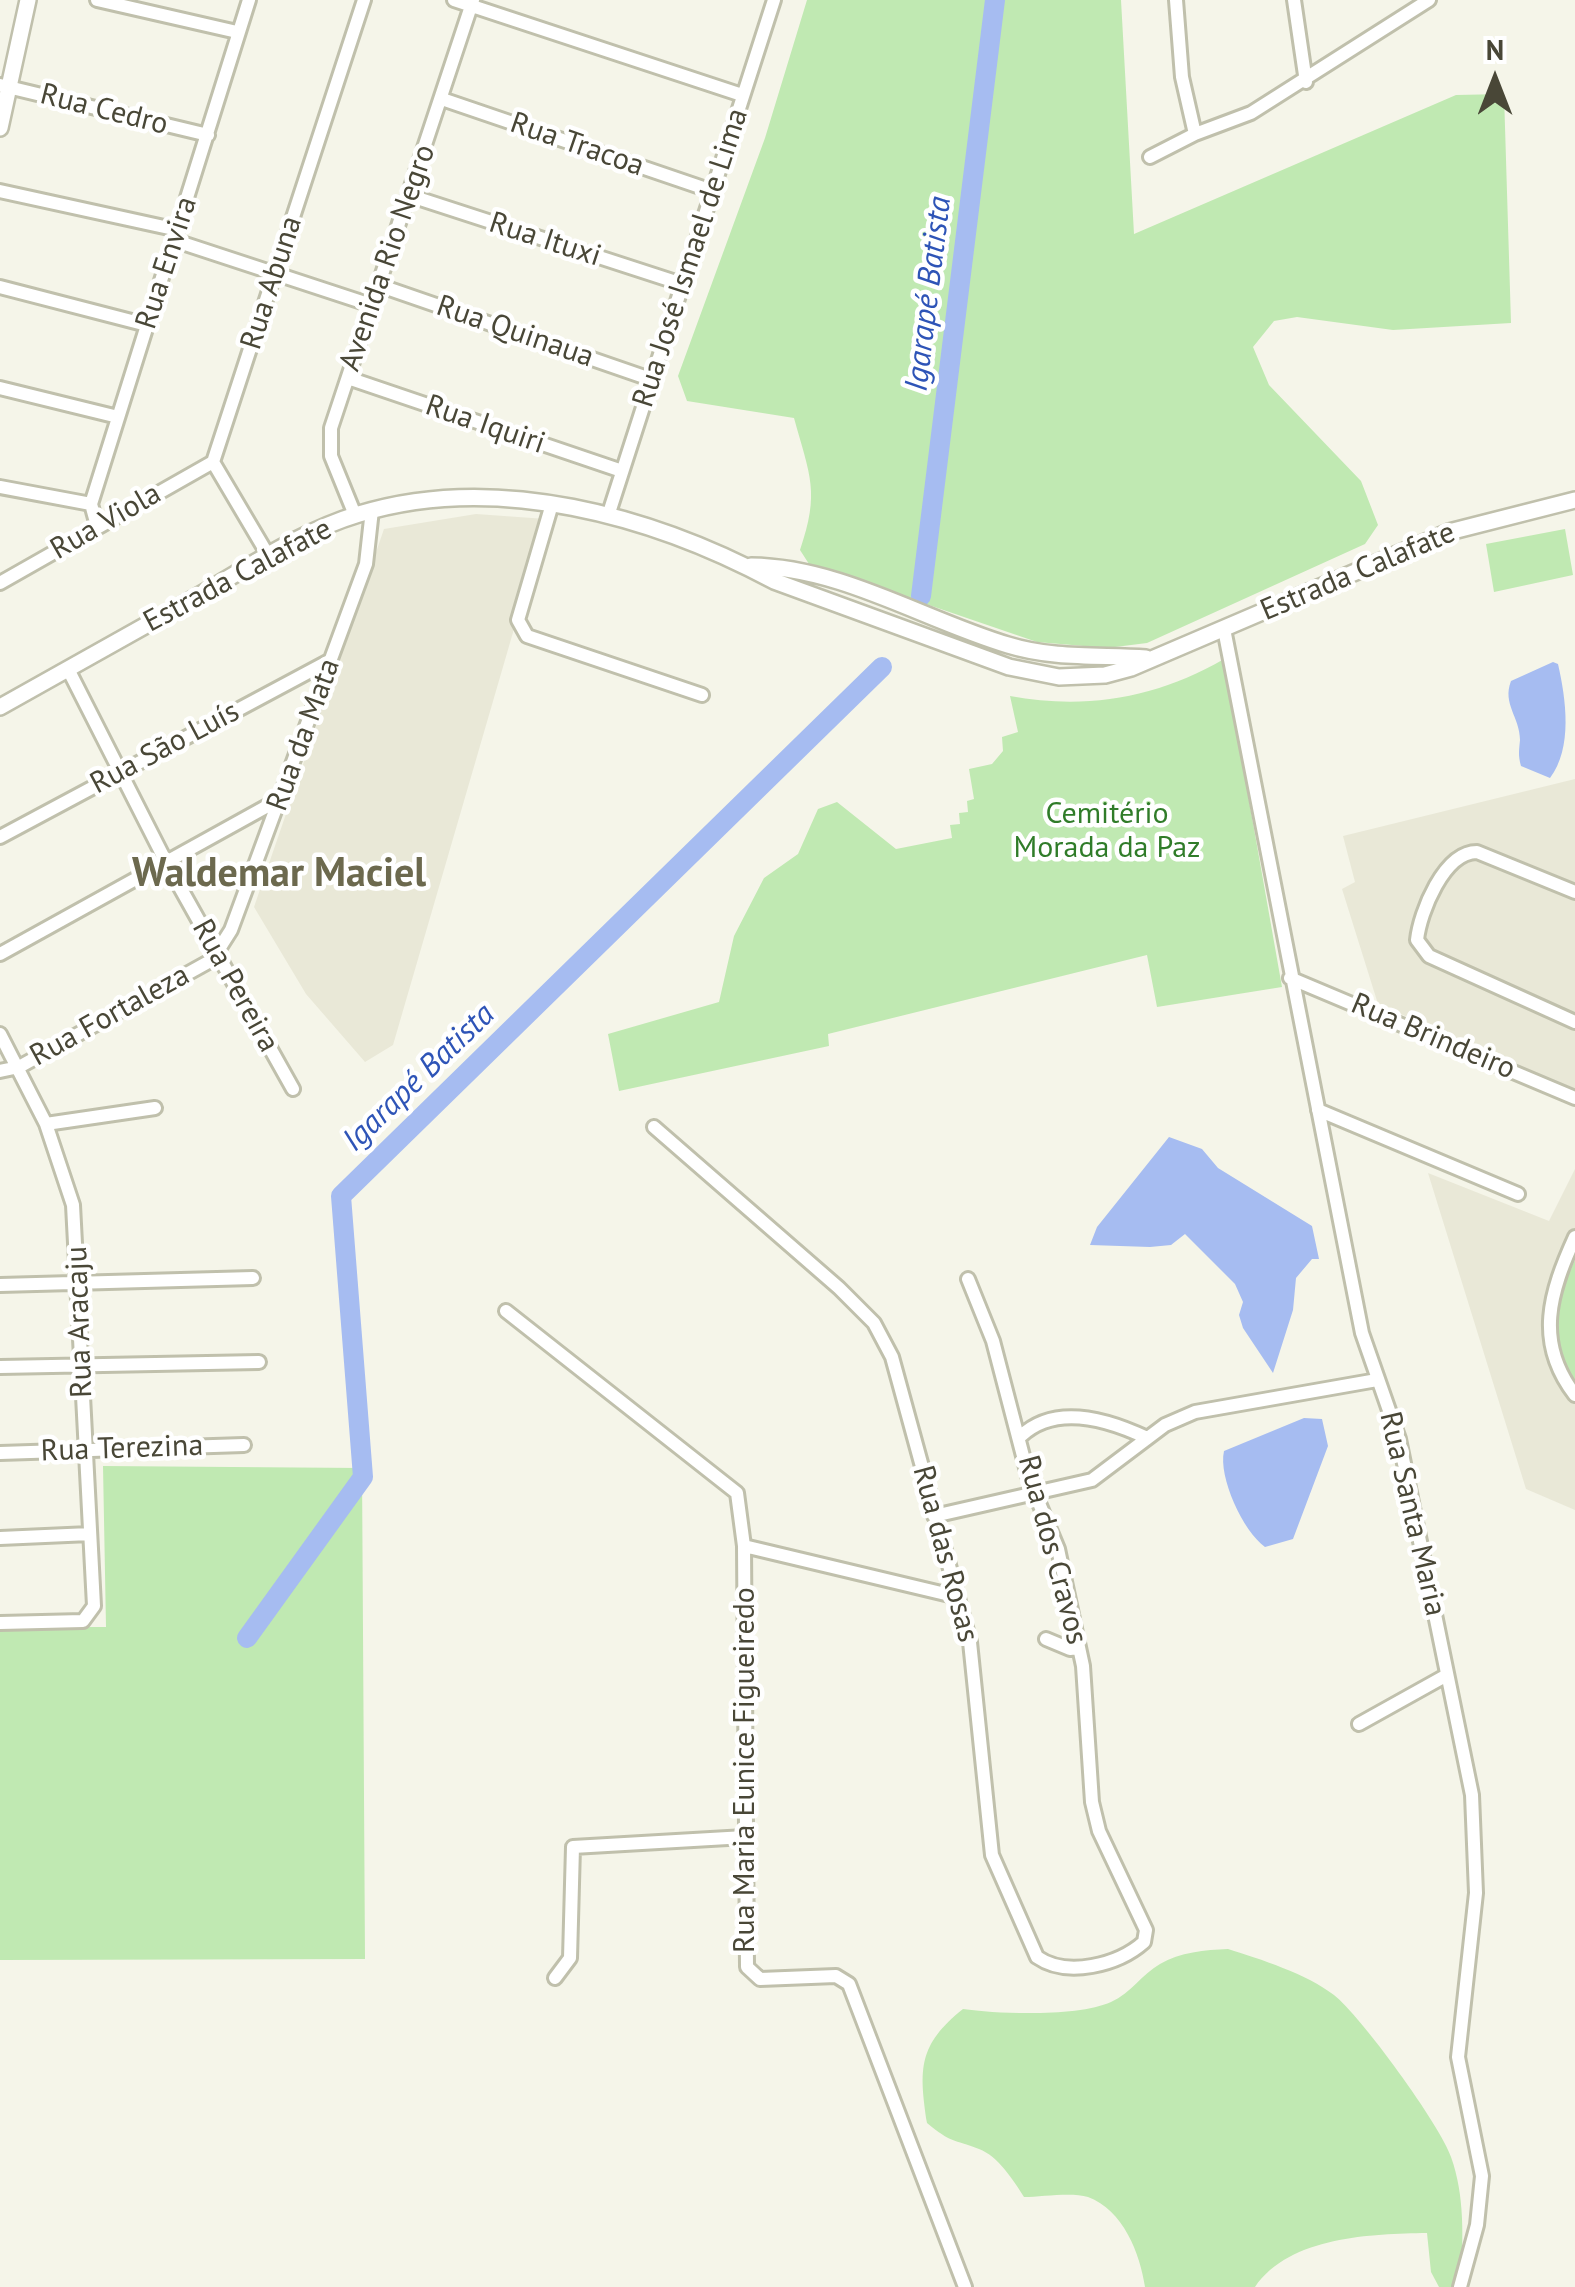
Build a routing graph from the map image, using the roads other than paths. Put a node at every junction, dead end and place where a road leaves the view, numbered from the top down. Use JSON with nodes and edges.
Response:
{"nodes":[{"id":1,"x":28,"y":0,"type":"edge"},
{"id":2,"x":98,"y":0,"type":"edge"},
{"id":3,"x":248,"y":0,"type":"edge"},
{"id":4,"x":364,"y":0,"type":"edge"},
{"id":5,"x":454,"y":0,"type":"edge"},
{"id":6,"x":1176,"y":0,"type":"edge"},
{"id":7,"x":1294,"y":0,"type":"edge"},
{"id":8,"x":1429,"y":0,"type":"edge"},
{"id":9,"x":769,"y":1,"type":"edge"},
{"id":10,"x":472,"y":3,"type":"edge"},
{"id":11,"x":237,"y":32,"type":"junction"},
{"id":12,"x":1306,"y":82,"type":"junction"},
{"id":13,"x":5,"y":86,"type":"edge"},
{"id":14,"x":742,"y":95,"type":"junction"},
{"id":15,"x":442,"y":99,"type":"junction"},
{"id":16,"x":0,"y":128,"type":"edge"},
{"id":17,"x":1195,"y":134,"type":"junction"},
{"id":18,"x":208,"y":136,"type":"junction"},
{"id":19,"x":1150,"y":157,"type":"dead end"},
{"id":20,"x":0,"y":191,"type":"edge"},
{"id":21,"x":712,"y":191,"type":"junction"},
{"id":22,"x":408,"y":195,"type":"junction"},
{"id":23,"x":176,"y":235,"type":"junction"},
{"id":24,"x":277,"y":272,"type":"junction"},
{"id":25,"x":682,"y":284,"type":"junction"},
{"id":26,"x":378,"y":285,"type":"junction"},
{"id":27,"x":0,"y":287,"type":"edge"},
{"id":28,"x":371,"y":305,"type":"junction"},
{"id":29,"x":147,"y":325,"type":"junction"},
{"id":30,"x":348,"y":378,"type":"junction"},
{"id":31,"x":653,"y":380,"type":"junction"},
{"id":32,"x":0,"y":388,"type":"edge"},
{"id":33,"x":118,"y":417,"type":"junction"},
{"id":34,"x":212,"y":462,"type":"junction"},
{"id":35,"x":622,"y":471,"type":"junction"},
{"id":36,"x":0,"y":487,"type":"edge"},
{"id":37,"x":1575,"y":500,"type":"edge"},
{"id":38,"x":91,"y":504,"type":"junction"},
{"id":39,"x":552,"y":504,"type":"junction"},
{"id":40,"x":372,"y":510,"type":"junction"},
{"id":41,"x":355,"y":515,"type":"junction"},
{"id":42,"x":608,"y":516,"type":"junction"},
{"id":43,"x":97,"y":526,"type":"junction"},
{"id":44,"x":268,"y":555,"type":"junction"},
{"id":45,"x":751,"y":566,"type":"junction"},
{"id":46,"x":0,"y":583,"type":"edge"},
{"id":47,"x":1224,"y":629,"type":"junction"},
{"id":48,"x":1146,"y":658,"type":"junction"},
{"id":49,"x":331,"y":660,"type":"junction"},
{"id":50,"x":68,"y":669,"type":"junction"},
{"id":51,"x":702,"y":695,"type":"dead end"},
{"id":52,"x":0,"y":707,"type":"edge"},
{"id":53,"x":120,"y":772,"type":"junction"},
{"id":54,"x":283,"y":797,"type":"junction"},
{"id":55,"x":0,"y":837,"type":"edge"},
{"id":56,"x":168,"y":864,"type":"junction"},
{"id":57,"x":1575,"y":892,"type":"edge"},
{"id":58,"x":0,"y":954,"type":"edge"},
{"id":59,"x":216,"y":954,"type":"junction"},
{"id":60,"x":1290,"y":978,"type":"junction"},
{"id":61,"x":1575,"y":1022,"type":"edge"},
{"id":62,"x":0,"y":1034,"type":"edge"},
{"id":63,"x":19,"y":1067,"type":"junction"},
{"id":64,"x":0,"y":1071,"type":"edge"},
{"id":65,"x":293,"y":1089,"type":"dead end"},
{"id":66,"x":1575,"y":1098,"type":"edge"},
{"id":67,"x":155,"y":1108,"type":"dead end"},
{"id":68,"x":1318,"y":1110,"type":"junction"},
{"id":69,"x":46,"y":1124,"type":"junction"},
{"id":70,"x":654,"y":1127,"type":"dead end"},
{"id":71,"x":1518,"y":1194,"type":"dead end"},
{"id":72,"x":1575,"y":1237,"type":"edge"},
{"id":73,"x":253,"y":1278,"type":"dead end"},
{"id":74,"x":968,"y":1279,"type":"dead end"},
{"id":75,"x":79,"y":1282,"type":"junction"},
{"id":76,"x":0,"y":1284,"type":"edge"},
{"id":77,"x":506,"y":1310,"type":"dead end"},
{"id":78,"x":259,"y":1362,"type":"dead end"},
{"id":79,"x":82,"y":1364,"type":"junction"},
{"id":80,"x":0,"y":1366,"type":"edge"},
{"id":81,"x":1377,"y":1380,"type":"junction"},
{"id":82,"x":1575,"y":1394,"type":"edge"},
{"id":83,"x":1021,"y":1436,"type":"junction"},
{"id":84,"x":1147,"y":1438,"type":"junction"},
{"id":85,"x":244,"y":1445,"type":"dead end"},
{"id":86,"x":86,"y":1450,"type":"junction"},
{"id":87,"x":0,"y":1453,"type":"edge"},
{"id":88,"x":1038,"y":1495,"type":"junction"},
{"id":89,"x":934,"y":1516,"type":"junction"},
{"id":90,"x":90,"y":1534,"type":"junction"},
{"id":91,"x":0,"y":1538,"type":"edge"},
{"id":92,"x":744,"y":1546,"type":"junction"},
{"id":93,"x":958,"y":1597,"type":"junction"},
{"id":94,"x":0,"y":1623,"type":"edge"},
{"id":95,"x":1046,"y":1639,"type":"dead end"},
{"id":96,"x":1080,"y":1648,"type":"junction"},
{"id":97,"x":1448,"y":1675,"type":"junction"},
{"id":98,"x":1359,"y":1724,"type":"dead end"},
{"id":99,"x":745,"y":1836,"type":"junction"},
{"id":100,"x":1146,"y":1938,"type":"joint"},
{"id":101,"x":554,"y":1978,"type":"dead end"},
{"id":102,"x":965,"y":2287,"type":"edge"},
{"id":103,"x":1460,"y":2287,"type":"edge"}],
"edges":[{"from":1,"to":13,"type":"street"},
{"from":2,"to":11,"type":"street"},
{"from":3,"to":11,"type":"street","name":"Rua Envira"},
{"from":4,"to":24,"type":"street","name":"Rua Abuna"},
{"from":5,"to":10,"type":"street"},
{"from":6,"to":17,"type":"street"},
{"from":7,"to":12,"type":"street"},
{"from":8,"to":12,"type":"street"},
{"from":9,"to":14,"type":"street","name":"Rua José Ismael de Lima"},
{"from":10,"to":14,"type":"street"},
{"from":10,"to":15,"type":"street","name":"Avenida Rio Negro"},
{"from":11,"to":18,"type":"street","name":"Rua Envira"},
{"from":12,"to":17,"type":"street"},
{"from":13,"to":16,"type":"street"},
{"from":13,"to":18,"type":"street","name":"Rua Cedro"},
{"from":14,"to":21,"type":"street","name":"Rua José Ismael de Lima"},
{"from":15,"to":21,"type":"street","name":"Rua Tracoa"},
{"from":15,"to":22,"type":"street","name":"Avenida Rio Negro"},
{"from":17,"to":19,"type":"street"},
{"from":18,"to":23,"type":"street","name":"Rua Envira"},
{"from":20,"to":23,"type":"street"},
{"from":21,"to":25,"type":"street","name":"Rua José Ismael de Lima"},
{"from":22,"to":25,"type":"street","name":"Rua Ituxi"},
{"from":22,"to":26,"type":"street","name":"Avenida Rio Negro"},
{"from":23,"to":24,"type":"street"},
{"from":23,"to":29,"type":"street","name":"Rua Envira"},
{"from":24,"to":28,"type":"street"},
{"from":24,"to":34,"type":"street","name":"Rua Abuna"},
{"from":25,"to":31,"type":"street","name":"Rua José Ismael de Lima"},
{"from":26,"to":28,"type":"street","name":"Avenida Rio Negro"},
{"from":26,"to":31,"type":"street","name":"Rua Quinaua"},
{"from":27,"to":29,"type":"street"},
{"from":28,"to":30,"type":"street","name":"Avenida Rio Negro"},
{"from":29,"to":33,"type":"street","name":"Rua Envira"},
{"from":30,"to":35,"type":"street","name":"Rua Iquiri"},
{"from":30,"to":41,"type":"street","name":"Avenida Rio Negro"},
{"from":31,"to":35,"type":"street","name":"Rua José Ismael de Lima"},
{"from":32,"to":33,"type":"street"},
{"from":33,"to":38,"type":"street","name":"Rua Envira"},
{"from":34,"to":43,"type":"street","name":"Rua Viola"},
{"from":34,"to":44,"type":"street"},
{"from":35,"to":42,"type":"street","name":"Rua José Ismael de Lima"},
{"from":36,"to":38,"type":"street"},
{"from":37,"to":47,"type":"street","name":"Estrada Calafate"},
{"from":38,"to":43,"type":"street"},
{"from":39,"to":40,"type":"street","name":"Estrada Calafate"},
{"from":39,"to":42,"type":"street","name":"Estrada Calafate"},
{"from":39,"to":51,"type":"street"},
{"from":40,"to":41,"type":"street","name":"Estrada Calafate"},
{"from":40,"to":49,"type":"street","name":"Rua da Mata"},
{"from":41,"to":44,"type":"street","name":"Estrada Calafate"},
{"from":42,"to":45,"type":"street","name":"Estrada Calafate"},
{"from":43,"to":46,"type":"street","name":"Rua Viola"},
{"from":44,"to":50,"type":"street","name":"Estrada Calafate"},
{"from":45,"to":48,"type":"street","name":"Estrada Calafate"},
{"from":45,"to":48,"type":"street","name":"Estrada Calafate"},
{"from":47,"to":48,"type":"street","name":"Estrada Calafate"},
{"from":47,"to":60,"type":"street","name":"Rua Santa Maria"},
{"from":49,"to":53,"type":"street","name":"Rua São Luís"},
{"from":49,"to":54,"type":"street","name":"Rua da Mata"},
{"from":50,"to":52,"type":"street","name":"Estrada Calafate"},
{"from":50,"to":53,"type":"street","name":"Rua Pereira"},
{"from":53,"to":55,"type":"street","name":"Rua São Luís"},
{"from":53,"to":56,"type":"street","name":"Rua Pereira"},
{"from":54,"to":56,"type":"street"},
{"from":54,"to":59,"type":"street","name":"Rua da Mata"},
{"from":56,"to":58,"type":"street"},
{"from":56,"to":59,"type":"street","name":"Rua Pereira"},
{"from":57,"to":61,"type":"street"},
{"from":59,"to":63,"type":"street","name":"Rua Fortaleza"},
{"from":59,"to":65,"type":"street","name":"Rua Pereira"},
{"from":60,"to":66,"type":"street","name":"Rua Brindeiro"},
{"from":60,"to":68,"type":"street","name":"Rua Santa Maria"},
{"from":62,"to":63,"type":"street","name":"Rua Aracaju"},
{"from":63,"to":64,"type":"street","name":"Rua Fortaleza"},
{"from":63,"to":69,"type":"street","name":"Rua Aracaju"},
{"from":67,"to":69,"type":"street"},
{"from":68,"to":71,"type":"street"},
{"from":68,"to":81,"type":"street","name":"Rua Santa Maria"},
{"from":69,"to":75,"type":"street","name":"Rua Aracaju"},
{"from":70,"to":89,"type":"street","name":"Rua das Rosas"},
{"from":72,"to":82,"type":"street"},
{"from":73,"to":75,"type":"street"},
{"from":74,"to":83,"type":"street","name":"Rua dos Cravos"},
{"from":75,"to":76,"type":"street"},
{"from":75,"to":79,"type":"street","name":"Rua Aracaju"},
{"from":77,"to":92,"type":"street","name":"Rua Maria Eunice Figueiredo"},
{"from":78,"to":79,"type":"street"},
{"from":79,"to":80,"type":"street"},
{"from":79,"to":86,"type":"street","name":"Rua Aracaju"},
{"from":81,"to":84,"type":"street"},
{"from":81,"to":97,"type":"street","name":"Rua Santa Maria"},
{"from":83,"to":84,"type":"street"},
{"from":83,"to":88,"type":"street","name":"Rua dos Cravos"},
{"from":84,"to":88,"type":"street"},
{"from":85,"to":86,"type":"street","name":"Rua Terezina"},
{"from":86,"to":87,"type":"street","name":"Rua Terezina"},
{"from":86,"to":90,"type":"street","name":"Rua Aracaju"},
{"from":88,"to":89,"type":"street"},
{"from":88,"to":96,"type":"street","name":"Rua dos Cravos"},
{"from":89,"to":93,"type":"street","name":"Rua das Rosas"},
{"from":90,"to":91,"type":"street"},
{"from":90,"to":94,"type":"street","name":"Rua Aracaju"},
{"from":92,"to":93,"type":"street"},
{"from":92,"to":99,"type":"street","name":"Rua Maria Eunice Figueiredo"},
{"from":93,"to":100,"type":"street","name":"Rua das Rosas"},
{"from":95,"to":96,"type":"street"},
{"from":96,"to":100,"type":"street","name":"Rua dos Cravos"},
{"from":97,"to":98,"type":"street"},
{"from":97,"to":103,"type":"street","name":"Rua Santa Maria"},
{"from":99,"to":101,"type":"street"},
{"from":99,"to":102,"type":"street","name":"Rua Maria Eunice Figueiredo"}]}
